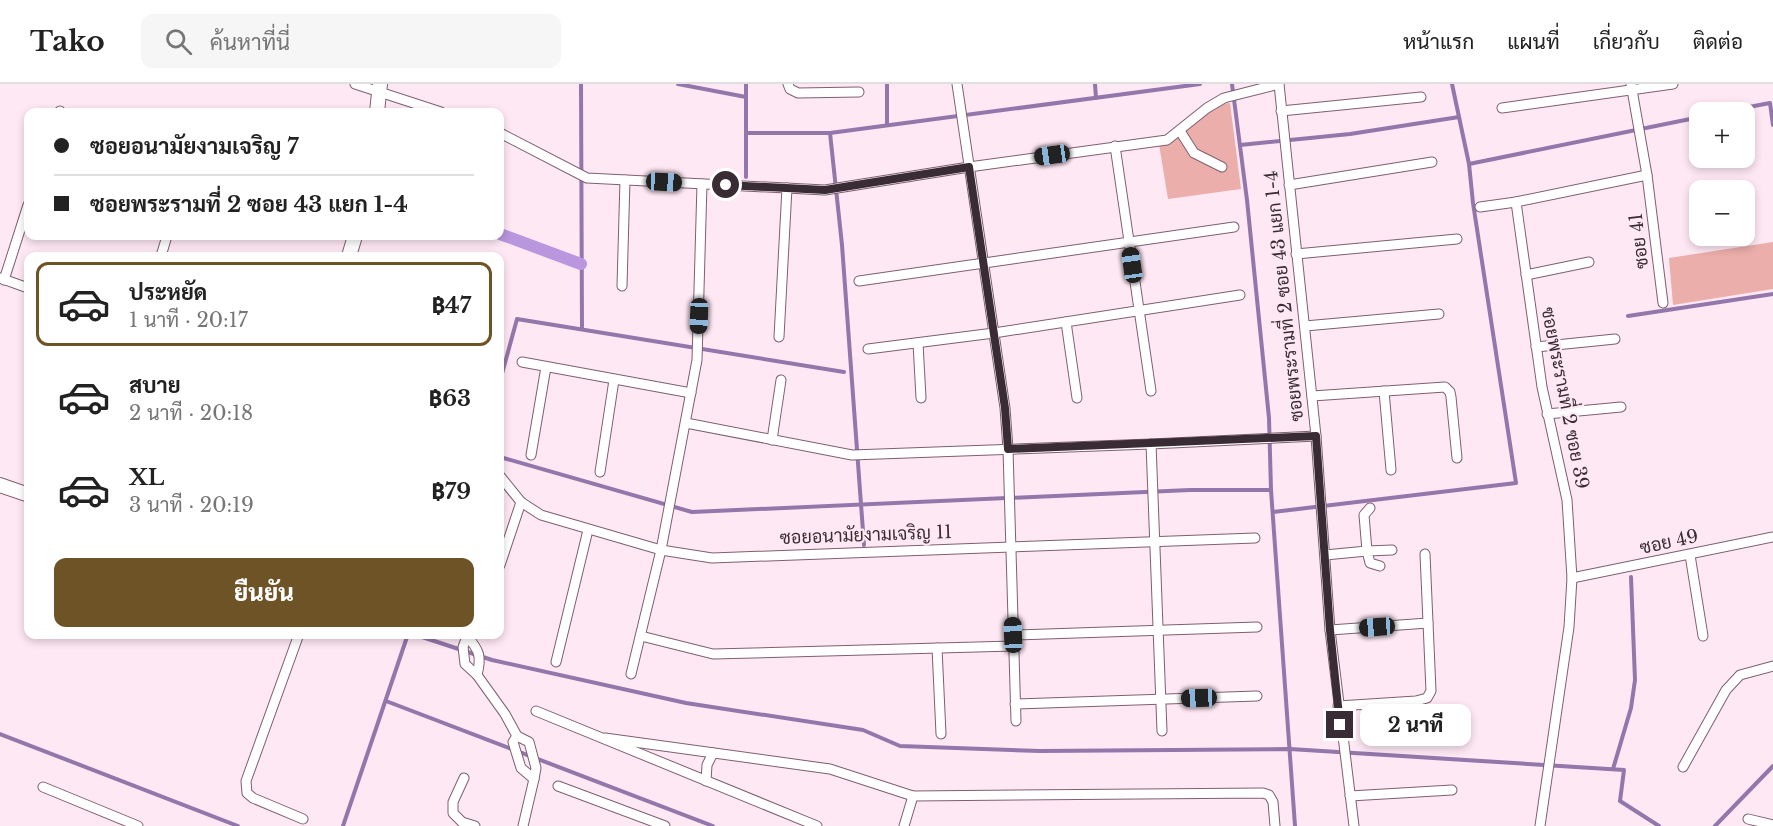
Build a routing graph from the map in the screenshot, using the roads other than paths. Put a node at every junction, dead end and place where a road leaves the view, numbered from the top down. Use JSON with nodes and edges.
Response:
{"nodes":[{"id":1,"x":355,"y":84,"type":"edge"},
{"id":2,"x":788,"y":84,"type":"edge"},
{"id":3,"x":957,"y":84,"type":"edge"},
{"id":4,"x":1279,"y":84,"type":"edge"},
{"id":5,"x":1673,"y":84,"type":"edge"},
{"id":6,"x":1631,"y":87,"type":"edge"},
{"id":7,"x":380,"y":88,"type":"edge"},
{"id":8,"x":859,"y":92,"type":"dead end"},
{"id":9,"x":1421,"y":97,"type":"dead end"},
{"id":10,"x":378,"y":108,"type":"edge"},
{"id":11,"x":431,"y":108,"type":"edge"},
{"id":12,"x":1502,"y":108,"type":"dead end"},
{"id":13,"x":1281,"y":111,"type":"junction"},
{"id":14,"x":1180,"y":131,"type":"junction"},
{"id":15,"x":504,"y":135,"type":"edge"},
{"id":16,"x":1115,"y":146,"type":"junction"},
{"id":17,"x":1432,"y":162,"type":"dead end"},
{"id":18,"x":969,"y":167,"type":"junction"},
{"id":19,"x":1222,"y":167,"type":"dead end"},
{"id":20,"x":1647,"y":175,"type":"junction"},
{"id":21,"x":625,"y":180,"type":"junction"},
{"id":22,"x":702,"y":184,"type":"junction"},
{"id":23,"x":1289,"y":185,"type":"junction"},
{"id":24,"x":787,"y":188,"type":"junction"},
{"id":25,"x":1515,"y":202,"type":"junction"},
{"id":26,"x":1480,"y":207,"type":"dead end"},
{"id":27,"x":24,"y":216,"type":"edge"},
{"id":28,"x":1234,"y":227,"type":"dead end"},
{"id":29,"x":1457,"y":239,"type":"dead end"},
{"id":30,"x":1128,"y":242,"type":"junction"},
{"id":31,"x":1296,"y":254,"type":"junction"},
{"id":32,"x":1589,"y":262,"type":"dead end"},
{"id":33,"x":983,"y":263,"type":"junction"},
{"id":34,"x":1526,"y":275,"type":"junction"},
{"id":35,"x":2,"y":279,"type":"edge"},
{"id":36,"x":859,"y":281,"type":"dead end"},
{"id":37,"x":622,"y":286,"type":"dead end"},
{"id":38,"x":24,"y":287,"type":"edge"},
{"id":39,"x":1240,"y":295,"type":"dead end"},
{"id":40,"x":1663,"y":303,"type":"dead end"},
{"id":41,"x":1139,"y":312,"type":"junction"},
{"id":42,"x":1439,"y":314,"type":"dead end"},
{"id":43,"x":1066,"y":322,"type":"junction"},
{"id":44,"x":1305,"y":326,"type":"junction"},
{"id":45,"x":994,"y":333,"type":"junction"},
{"id":46,"x":780,"y":337,"type":"dead end"},
{"id":47,"x":1615,"y":339,"type":"dead end"},
{"id":48,"x":918,"y":343,"type":"junction"},
{"id":49,"x":1536,"y":347,"type":"junction"},
{"id":50,"x":868,"y":348,"type":"dead end"},
{"id":51,"x":522,"y":362,"type":"dead end"},
{"id":52,"x":546,"y":367,"type":"junction"},
{"id":53,"x":614,"y":380,"type":"junction"},
{"id":54,"x":781,"y":380,"type":"dead end"},
{"id":55,"x":1151,"y":391,"type":"dead end"},
{"id":56,"x":1384,"y":391,"type":"junction"},
{"id":57,"x":691,"y":393,"type":"junction"},
{"id":58,"x":1311,"y":396,"type":"junction"},
{"id":59,"x":921,"y":398,"type":"dead end"},
{"id":60,"x":1077,"y":398,"type":"dead end"},
{"id":61,"x":1621,"y":407,"type":"dead end"},
{"id":62,"x":1547,"y":414,"type":"junction"},
{"id":63,"x":686,"y":423,"type":"junction"},
{"id":64,"x":1316,"y":436,"type":"junction"},
{"id":65,"x":772,"y":440,"type":"junction"},
{"id":66,"x":1151,"y":444,"type":"junction"},
{"id":67,"x":1008,"y":449,"type":"junction"},
{"id":68,"x":531,"y":455,"type":"dead end"},
{"id":69,"x":1457,"y":458,"type":"dead end"},
{"id":70,"x":1391,"y":470,"type":"dead end"},
{"id":71,"x":600,"y":472,"type":"dead end"},
{"id":72,"x":504,"y":481,"type":"edge"},
{"id":73,"x":0,"y":485,"type":"edge"},
{"id":74,"x":24,"y":493,"type":"edge"},
{"id":75,"x":521,"y":502,"type":"junction"},
{"id":76,"x":1371,"y":508,"type":"dead end"},
{"id":77,"x":588,"y":530,"type":"junction"},
{"id":78,"x":1773,"y":537,"type":"edge"},
{"id":79,"x":1255,"y":538,"type":"dead end"},
{"id":80,"x":1155,"y":541,"type":"junction"},
{"id":81,"x":1011,"y":546,"type":"junction"},
{"id":82,"x":661,"y":550,"type":"junction"},
{"id":83,"x":1392,"y":550,"type":"dead end"},
{"id":84,"x":1367,"y":551,"type":"junction"},
{"id":85,"x":504,"y":553,"type":"edge"},
{"id":86,"x":1425,"y":554,"type":"dead end"},
{"id":87,"x":1325,"y":555,"type":"junction"},
{"id":88,"x":1690,"y":555,"type":"junction"},
{"id":89,"x":1380,"y":566,"type":"dead end"},
{"id":90,"x":1572,"y":578,"type":"junction"},
{"id":91,"x":1428,"y":623,"type":"junction"},
{"id":92,"x":1257,"y":627,"type":"dead end"},
{"id":93,"x":1330,"y":630,"type":"junction"},
{"id":94,"x":1158,"y":631,"type":"junction"},
{"id":95,"x":1013,"y":635,"type":"junction"},
{"id":96,"x":641,"y":636,"type":"junction"},
{"id":97,"x":1703,"y":636,"type":"dead end"},
{"id":98,"x":297,"y":639,"type":"edge"},
{"id":99,"x":466,"y":639,"type":"edge"},
{"id":100,"x":470,"y":639,"type":"edge"},
{"id":101,"x":1014,"y":646,"type":"junction"},
{"id":102,"x":937,"y":648,"type":"junction"},
{"id":103,"x":556,"y":662,"type":"dead end"},
{"id":104,"x":1773,"y":666,"type":"edge"},
{"id":105,"x":631,"y":674,"type":"dead end"},
{"id":106,"x":477,"y":675,"type":"junction"},
{"id":107,"x":1257,"y":696,"type":"dead end"},
{"id":108,"x":1161,"y":699,"type":"junction"},
{"id":109,"x":1015,"y":704,"type":"junction"},
{"id":110,"x":1338,"y":706,"type":"junction"},
{"id":111,"x":536,"y":711,"type":"dead end"},
{"id":112,"x":1016,"y":722,"type":"dead end"},
{"id":113,"x":1162,"y":731,"type":"dead end"},
{"id":114,"x":941,"y":734,"type":"dead end"},
{"id":115,"x":605,"y":738,"type":"junction"},
{"id":116,"x":515,"y":739,"type":"junction"},
{"id":117,"x":713,"y":753,"type":"junction"},
{"id":118,"x":1683,"y":766,"type":"dead end"},
{"id":119,"x":464,"y":778,"type":"dead end"},
{"id":120,"x":534,"y":779,"type":"junction"},
{"id":121,"x":706,"y":781,"type":"junction"},
{"id":122,"x":558,"y":786,"type":"dead end"},
{"id":123,"x":43,"y":788,"type":"dead end"},
{"id":124,"x":1452,"y":790,"type":"dead end"},
{"id":125,"x":913,"y":796,"type":"junction"},
{"id":126,"x":1350,"y":796,"type":"junction"},
{"id":127,"x":110,"y":816,"type":"junction"},
{"id":128,"x":303,"y":819,"type":"dead end"},
{"id":129,"x":1748,"y":819,"type":"dead end"},
{"id":130,"x":1773,"y":825,"type":"edge"},
{"id":131,"x":106,"y":826,"type":"edge"},
{"id":132,"x":138,"y":826,"type":"edge"},
{"id":133,"x":475,"y":826,"type":"edge"},
{"id":134,"x":523,"y":826,"type":"edge"},
{"id":135,"x":664,"y":826,"type":"edge"},
{"id":136,"x":817,"y":826,"type":"edge"},
{"id":137,"x":904,"y":826,"type":"edge"},
{"id":138,"x":1275,"y":826,"type":"edge"},
{"id":139,"x":1353,"y":826,"type":"edge"},
{"id":140,"x":1540,"y":826,"type":"edge"}],
"edges":[{"from":1,"to":7,"type":"street"},
{"from":2,"to":8,"type":"street"},
{"from":3,"to":18,"type":"street"},
{"from":4,"to":13,"type":"street","name":"ซอยพระรามที่ 2 ซอย 43 แยก 1-4"},
{"from":4,"to":14,"type":"street"},
{"from":5,"to":6,"type":"street"},
{"from":6,"to":12,"type":"street"},
{"from":6,"to":20,"type":"street"},
{"from":7,"to":10,"type":"street"},
{"from":7,"to":11,"type":"street"},
{"from":9,"to":13,"type":"street"},
{"from":13,"to":23,"type":"street","name":"ซอยพระรามที่ 2 ซอย 43 แยก 1-4"},
{"from":14,"to":16,"type":"street"},
{"from":14,"to":19,"type":"street"},
{"from":15,"to":21,"type":"street"},
{"from":16,"to":18,"type":"street"},
{"from":16,"to":30,"type":"street"},
{"from":17,"to":23,"type":"street"},
{"from":18,"to":24,"type":"street"},
{"from":18,"to":33,"type":"street"},
{"from":20,"to":25,"type":"street"},
{"from":20,"to":40,"type":"street","name":"ซอย 41"},
{"from":21,"to":22,"type":"street"},
{"from":21,"to":37,"type":"street"},
{"from":22,"to":24,"type":"street"},
{"from":22,"to":57,"type":"street"},
{"from":23,"to":31,"type":"street","name":"ซอยพระรามที่ 2 ซอย 43 แยก 1-4"},
{"from":24,"to":46,"type":"street"},
{"from":25,"to":26,"type":"street"},
{"from":25,"to":34,"type":"street","name":"ซอยพระรามที่ 2 ซอย 39"},
{"from":27,"to":35,"type":"street"},
{"from":28,"to":30,"type":"street"},
{"from":29,"to":31,"type":"street"},
{"from":30,"to":33,"type":"street"},
{"from":30,"to":41,"type":"street"},
{"from":31,"to":44,"type":"street","name":"ซอยพระรามที่ 2 ซอย 43 แยก 1-4"},
{"from":32,"to":34,"type":"street"},
{"from":33,"to":36,"type":"street"},
{"from":33,"to":45,"type":"street"},
{"from":34,"to":49,"type":"street","name":"ซอยพระรามที่ 2 ซอย 39"},
{"from":35,"to":38,"type":"street"},
{"from":39,"to":41,"type":"street"},
{"from":41,"to":43,"type":"street"},
{"from":41,"to":55,"type":"street"},
{"from":42,"to":44,"type":"street"},
{"from":43,"to":45,"type":"street"},
{"from":43,"to":60,"type":"street"},
{"from":44,"to":58,"type":"street","name":"ซอยพระรามที่ 2 ซอย 43 แยก 1-4"},
{"from":45,"to":48,"type":"street"},
{"from":45,"to":67,"type":"street"},
{"from":47,"to":49,"type":"street"},
{"from":48,"to":50,"type":"street"},
{"from":48,"to":59,"type":"street"},
{"from":49,"to":62,"type":"street","name":"ซอยพระรามที่ 2 ซอย 39"},
{"from":51,"to":52,"type":"street"},
{"from":52,"to":53,"type":"street"},
{"from":52,"to":68,"type":"street"},
{"from":53,"to":57,"type":"street"},
{"from":53,"to":71,"type":"street"},
{"from":54,"to":65,"type":"street"},
{"from":56,"to":58,"type":"street"},
{"from":56,"to":69,"type":"street"},
{"from":56,"to":70,"type":"street"},
{"from":57,"to":63,"type":"street"},
{"from":58,"to":64,"type":"street","name":"ซอยพระรามที่ 2 ซอย 43 แยก 1-4"},
{"from":61,"to":62,"type":"street"},
{"from":62,"to":90,"type":"street","name":"ซอยพระรามที่ 2 ซอย 39"},
{"from":63,"to":65,"type":"street"},
{"from":63,"to":82,"type":"street"},
{"from":64,"to":66,"type":"street"},
{"from":64,"to":87,"type":"street","name":"ซอยพระรามที่ 2 ซอย 43 แยก 1-4"},
{"from":65,"to":67,"type":"street"},
{"from":66,"to":67,"type":"street"},
{"from":66,"to":80,"type":"street"},
{"from":67,"to":81,"type":"street"},
{"from":72,"to":75,"type":"street","name":"ซอยอนามัยงามเจริญ 11"},
{"from":73,"to":74,"type":"street"},
{"from":75,"to":77,"type":"street","name":"ซอยอนามัยงามเจริญ 11"},
{"from":75,"to":85,"type":"street"},
{"from":76,"to":84,"type":"street"},
{"from":77,"to":82,"type":"street","name":"ซอยอนามัยงามเจริญ 11"},
{"from":77,"to":103,"type":"street"},
{"from":78,"to":88,"type":"street","name":"ซอย 49"},
{"from":79,"to":80,"type":"street","name":"ซอยอนามัยงามเจริญ 11"},
{"from":80,"to":81,"type":"street","name":"ซอยอนามัยงามเจริญ 11"},
{"from":80,"to":94,"type":"street"},
{"from":81,"to":82,"type":"street","name":"ซอยอนามัยงามเจริญ 11"},
{"from":81,"to":95,"type":"street"},
{"from":82,"to":96,"type":"street"},
{"from":83,"to":84,"type":"street"},
{"from":84,"to":87,"type":"street"},
{"from":84,"to":89,"type":"street"},
{"from":86,"to":91,"type":"street"},
{"from":87,"to":93,"type":"street","name":"ซอยพระรามที่ 2 ซอย 43 แยก 1-4"},
{"from":88,"to":90,"type":"street","name":"ซอย 49"},
{"from":88,"to":97,"type":"street"},
{"from":90,"to":140,"type":"street","name":"ซอยพระรามที่ 2 ซอย 39"},
{"from":91,"to":93,"type":"street"},
{"from":91,"to":110,"type":"street"},
{"from":92,"to":94,"type":"street"},
{"from":93,"to":110,"type":"street","name":"ซอยพระรามที่ 2 ซอย 43 แยก 1-4"},
{"from":94,"to":95,"type":"street"},
{"from":94,"to":108,"type":"street"},
{"from":95,"to":101,"type":"street"},
{"from":96,"to":102,"type":"street"},
{"from":96,"to":105,"type":"street"},
{"from":98,"to":128,"type":"street"},
{"from":99,"to":106,"type":"street"},
{"from":100,"to":106,"type":"street"},
{"from":101,"to":102,"type":"street"},
{"from":101,"to":109,"type":"street"},
{"from":102,"to":114,"type":"street"},
{"from":104,"to":118,"type":"street"},
{"from":106,"to":116,"type":"street"},
{"from":107,"to":108,"type":"street"},
{"from":108,"to":109,"type":"street"},
{"from":108,"to":113,"type":"street"},
{"from":109,"to":112,"type":"street"},
{"from":110,"to":126,"type":"street","name":"ซอยพระรามที่ 2 ซอย 43 แยก 1-4"},
{"from":111,"to":115,"type":"street"},
{"from":115,"to":117,"type":"street"},
{"from":115,"to":121,"type":"street"},
{"from":116,"to":120,"type":"street"},
{"from":116,"to":120,"type":"street"},
{"from":117,"to":121,"type":"street"},
{"from":117,"to":125,"type":"street"},
{"from":119,"to":133,"type":"street"},
{"from":120,"to":134,"type":"street"},
{"from":121,"to":136,"type":"street"},
{"from":122,"to":135,"type":"street"},
{"from":123,"to":127,"type":"street"},
{"from":124,"to":126,"type":"street"},
{"from":125,"to":137,"type":"street"},
{"from":125,"to":138,"type":"street"},
{"from":126,"to":139,"type":"street","name":"ซอยพระรามที่ 2 ซอย 43 แยก 1-4"},
{"from":127,"to":131,"type":"street"},
{"from":127,"to":132,"type":"street"},
{"from":129,"to":130,"type":"street"}]}
